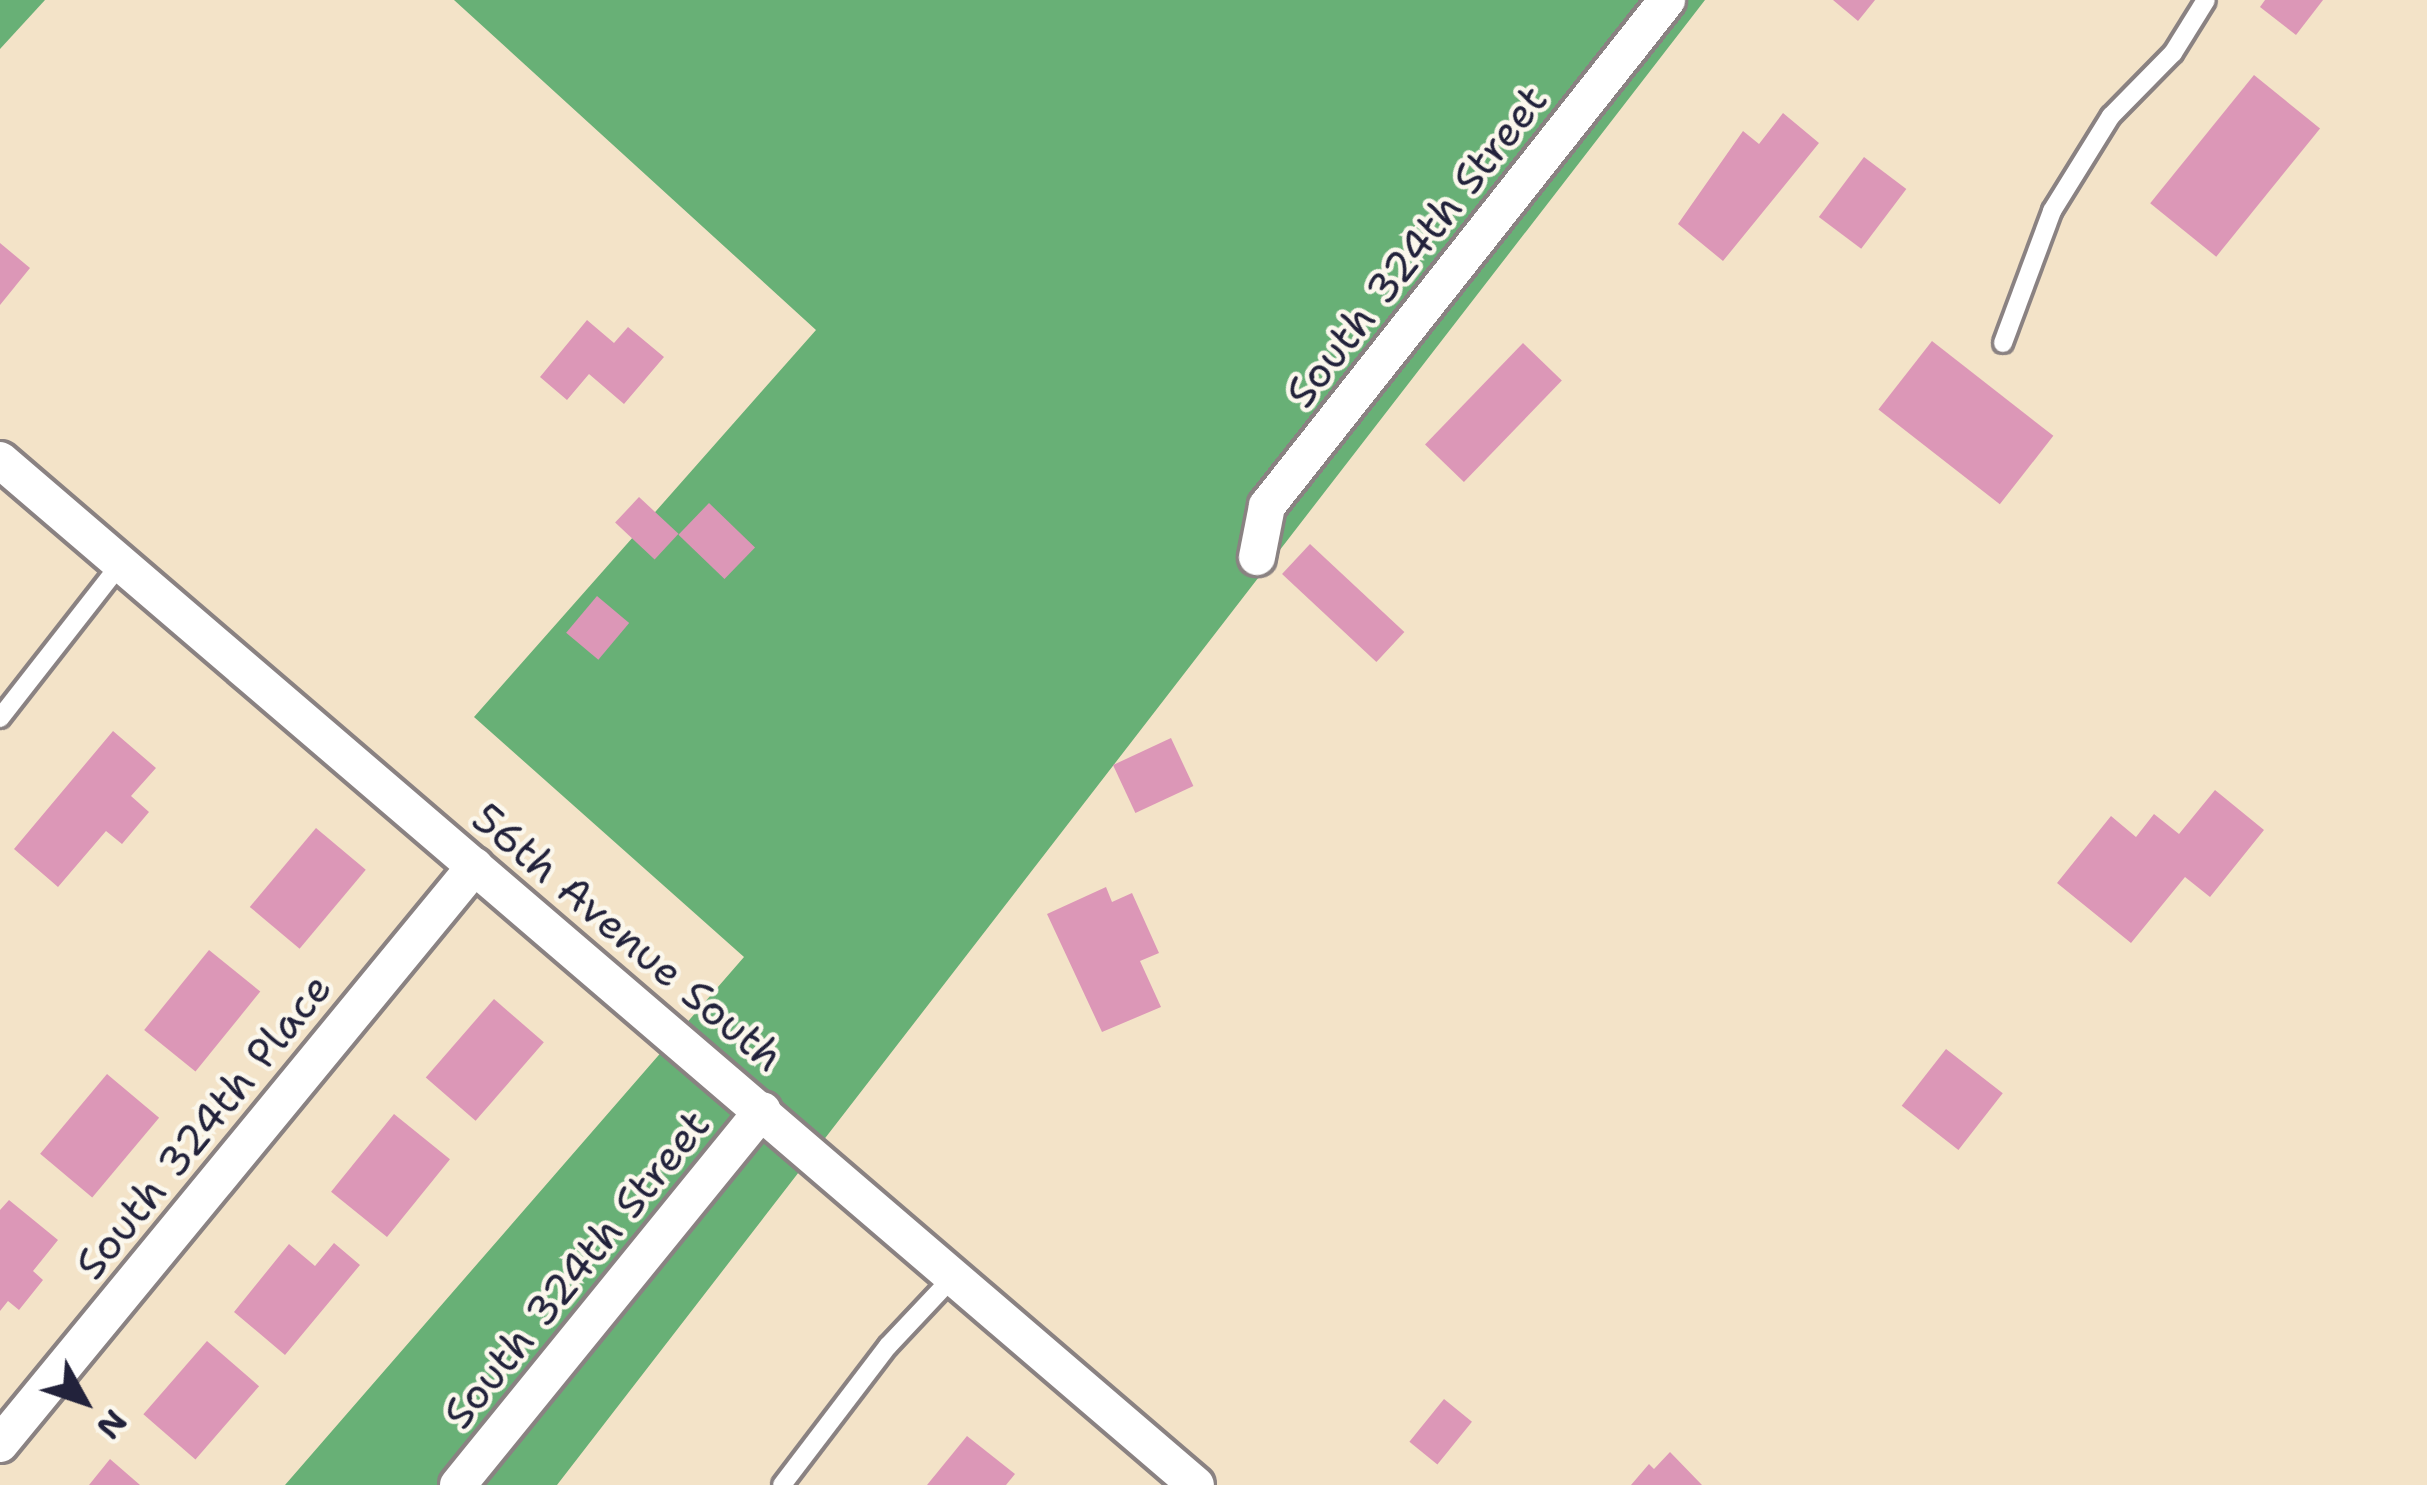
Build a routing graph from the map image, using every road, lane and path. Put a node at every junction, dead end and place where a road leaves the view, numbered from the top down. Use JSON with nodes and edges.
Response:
{"nodes":[{"id":1,"x":1667,"y":0,"type":"edge"},
{"id":2,"x":2206,"y":0,"type":"edge"},
{"id":3,"x":2003,"y":343,"type":"dead end"},
{"id":4,"x":0,"y":460,"type":"edge"},
{"id":5,"x":1257,"y":557,"type":"dead end"},
{"id":6,"x":121,"y":563,"type":"junction"},
{"id":7,"x":0,"y":718,"type":"edge"},
{"id":8,"x":475,"y":866,"type":"junction"},
{"id":9,"x":764,"y":1110,"type":"junction"},
{"id":10,"x":955,"y":1275,"type":"junction"},
{"id":11,"x":0,"y":1444,"type":"edge"},
{"id":12,"x":458,"y":1485,"type":"edge"},
{"id":13,"x":782,"y":1485,"type":"edge"},
{"id":14,"x":1196,"y":1485,"type":"edge"}],
"edges":[{"from":1,"to":5,"type":"street","name":"South 324th Street"},
{"from":2,"to":3,"type":"lane"},
{"from":4,"to":6,"type":"street","name":"56th Avenue South"},
{"from":6,"to":7,"type":"lane"},
{"from":6,"to":8,"type":"street","name":"56th Avenue South"},
{"from":8,"to":9,"type":"street","name":"56th Avenue South"},
{"from":8,"to":11,"type":"street","name":"South 324th Place"},
{"from":9,"to":10,"type":"street","name":"56th Avenue South"},
{"from":9,"to":12,"type":"street","name":"South 324th Street"},
{"from":10,"to":13,"type":"lane"},
{"from":10,"to":14,"type":"street","name":"56th Avenue South"}]}
